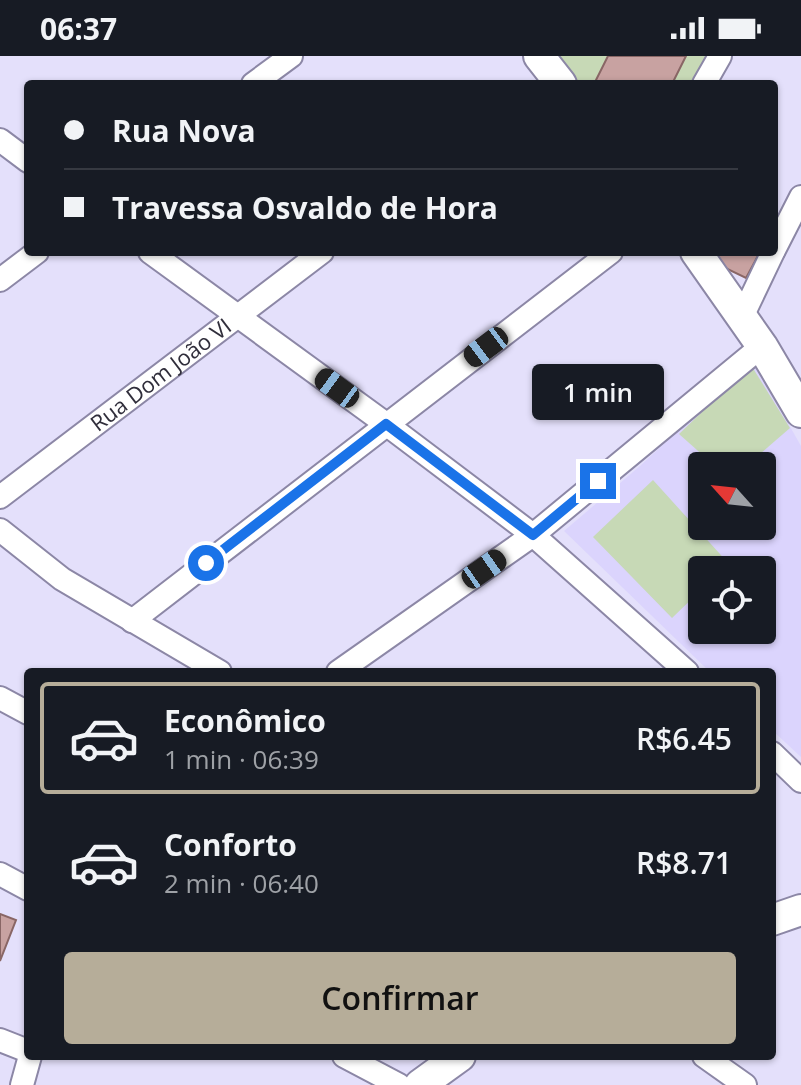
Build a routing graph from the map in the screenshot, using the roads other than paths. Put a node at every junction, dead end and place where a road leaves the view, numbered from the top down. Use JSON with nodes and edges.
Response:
{"nodes":[{"id":1,"x":291,"y":56,"type":"edge"},
{"id":2,"x":720,"y":56,"type":"edge"},
{"id":3,"x":258,"y":80,"type":"edge"},
{"id":4,"x":706,"y":80,"type":"edge"},
{"id":5,"x":0,"y":140,"type":"edge"},
{"id":6,"x":24,"y":158,"type":"edge"},
{"id":7,"x":801,"y":198,"type":"edge"},
{"id":8,"x":778,"y":243,"type":"edge"},
{"id":9,"x":32,"y":256,"type":"edge"},
{"id":10,"x":156,"y":256,"type":"edge"},
{"id":11,"x":317,"y":256,"type":"edge"},
{"id":12,"x":606,"y":256,"type":"edge"},
{"id":13,"x":699,"y":256,"type":"edge"},
{"id":14,"x":772,"y":256,"type":"edge"},
{"id":15,"x":0,"y":280,"type":"edge"},
{"id":16,"x":238,"y":315,"type":"junction"},
{"id":17,"x":742,"y":317,"type":"junction"},
{"id":18,"x":762,"y":346,"type":"junction"},
{"id":19,"x":801,"y":412,"type":"edge"},
{"id":20,"x":386,"y":424,"type":"junction"},
{"id":21,"x":0,"y":497,"type":"edge"},
{"id":22,"x":0,"y":530,"type":"edge"},
{"id":23,"x":533,"y":535,"type":"junction"},
{"id":24,"x":132,"y":621,"type":"junction"},
{"id":25,"x":213,"y":668,"type":"edge"},
{"id":26,"x":344,"y":668,"type":"edge"},
{"id":27,"x":683,"y":668,"type":"edge"},
{"id":28,"x":0,"y":698,"type":"edge"},
{"id":29,"x":24,"y":711,"type":"edge"},
{"id":30,"x":776,"y":757,"type":"edge"},
{"id":31,"x":801,"y":781,"type":"edge"},
{"id":32,"x":0,"y":874,"type":"edge"},
{"id":33,"x":24,"y":887,"type":"edge"},
{"id":34,"x":801,"y":910,"type":"edge"},
{"id":35,"x":776,"y":919,"type":"edge"},
{"id":36,"x":0,"y":1040,"type":"edge"},
{"id":37,"x":24,"y":1051,"type":"edge"},
{"id":38,"x":27,"y":1060,"type":"edge"},
{"id":39,"x":352,"y":1060,"type":"edge"},
{"id":40,"x":454,"y":1060,"type":"edge"},
{"id":41,"x":710,"y":1060,"type":"edge"},
{"id":42,"x":22,"y":1085,"type":"edge"},
{"id":43,"x":399,"y":1085,"type":"edge"},
{"id":44,"x":420,"y":1085,"type":"edge"},
{"id":45,"x":745,"y":1085,"type":"edge"}],
"edges":[{"from":1,"to":3,"type":"street"},
{"from":2,"to":4,"type":"street"},
{"from":5,"to":6,"type":"street"},
{"from":7,"to":8,"type":"street"},
{"from":9,"to":15,"type":"street"},
{"from":10,"to":16,"type":"street"},
{"from":11,"to":16,"type":"street","name":"Rua Dom João VI"},
{"from":12,"to":20,"type":"street"},
{"from":13,"to":17,"type":"main road"},
{"from":14,"to":17,"type":"street"},
{"from":16,"to":20,"type":"street"},
{"from":16,"to":21,"type":"street","name":"Rua Dom João VI"},
{"from":17,"to":18,"type":"main road"},
{"from":18,"to":19,"type":"main road"},
{"from":18,"to":23,"type":"street"},
{"from":20,"to":23,"type":"street"},
{"from":20,"to":24,"type":"street"},
{"from":22,"to":24,"type":"street"},
{"from":23,"to":26,"type":"street"},
{"from":23,"to":27,"type":"street"},
{"from":24,"to":25,"type":"street"},
{"from":28,"to":29,"type":"street"},
{"from":30,"to":31,"type":"street"},
{"from":32,"to":33,"type":"street"},
{"from":34,"to":35,"type":"main road"},
{"from":36,"to":37,"type":"street"},
{"from":38,"to":42,"type":"street"},
{"from":39,"to":43,"type":"street"},
{"from":40,"to":44,"type":"main road"},
{"from":41,"to":45,"type":"street"}]}
